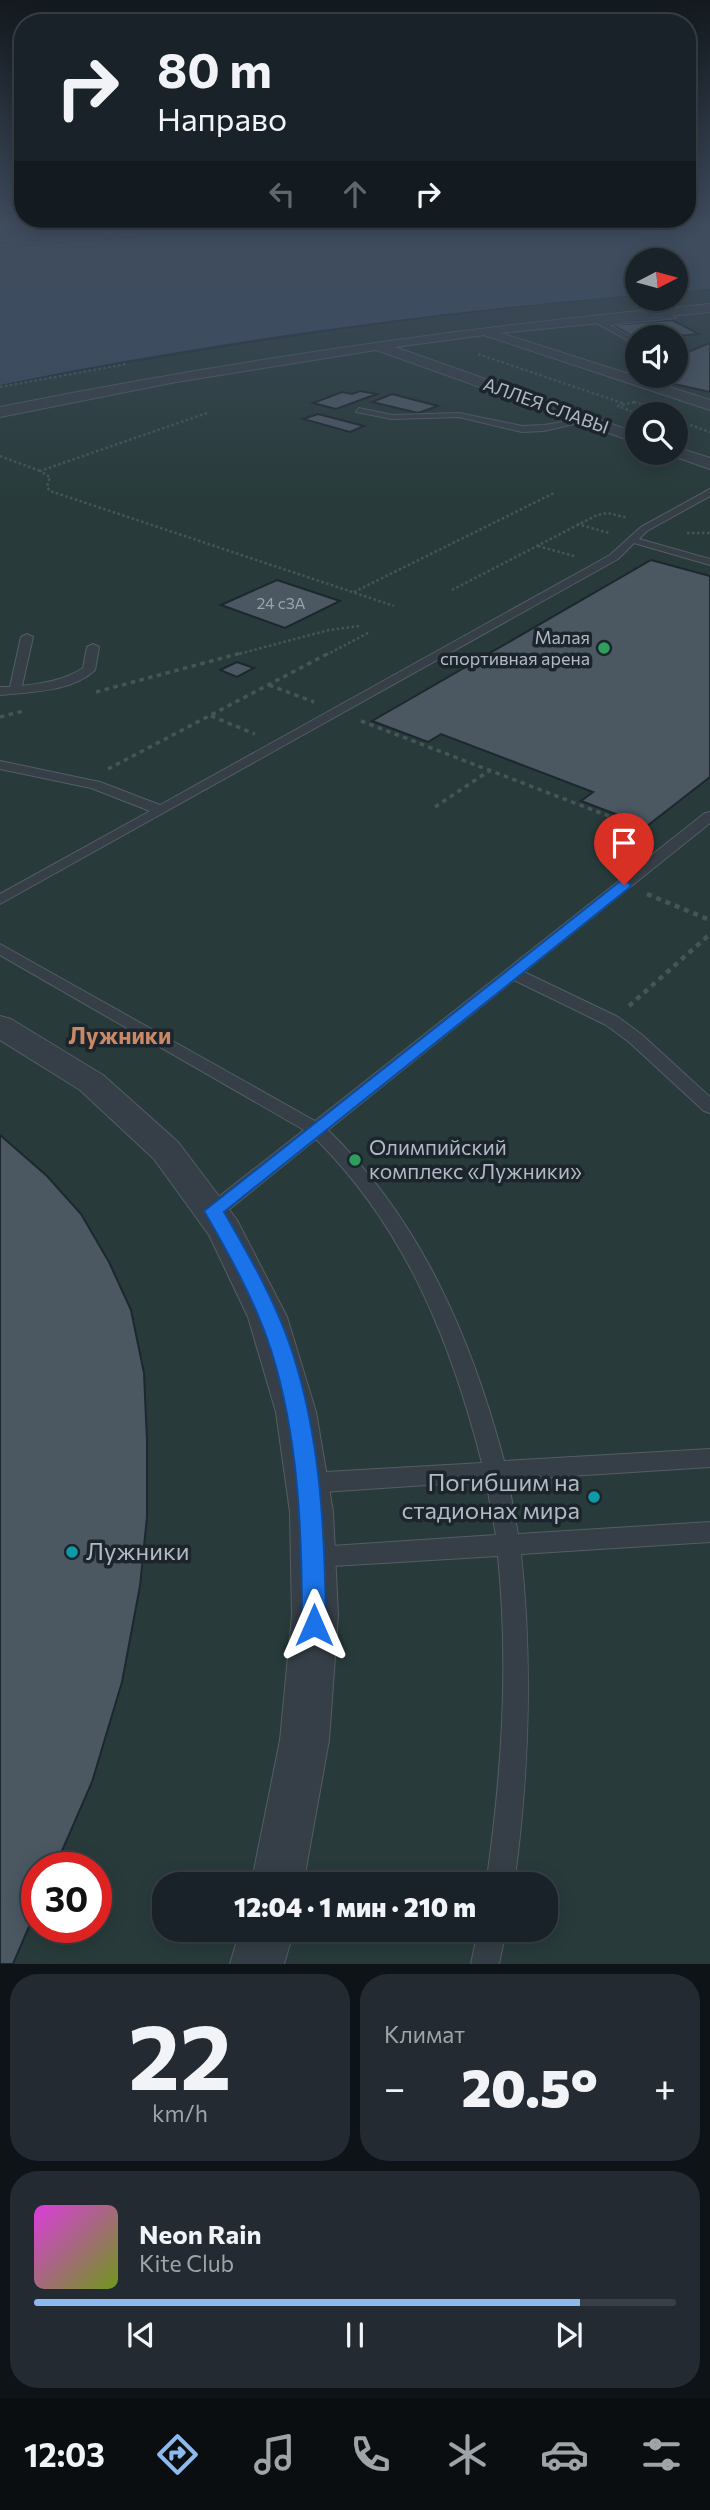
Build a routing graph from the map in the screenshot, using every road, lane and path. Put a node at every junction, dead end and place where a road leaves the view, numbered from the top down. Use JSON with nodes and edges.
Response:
{"nodes":[{"id":1,"x":625,"y":318,"type":"edge"},
{"id":2,"x":597,"y":322,"type":"junction"},
{"id":3,"x":481,"y":331,"type":"junction"},
{"id":4,"x":625,"y":337,"type":"edge"},
{"id":5,"x":375,"y":345,"type":"junction"},
{"id":6,"x":484,"y":350,"type":"dead end"},
{"id":7,"x":497,"y":356,"type":"dead end"},
{"id":8,"x":490,"y":358,"type":"junction"},
{"id":9,"x":481,"y":360,"type":"dead end"},
{"id":10,"x":511,"y":361,"type":"dead end"},
{"id":11,"x":503,"y":362,"type":"junction"},
{"id":12,"x":495,"y":364,"type":"dead end"},
{"id":13,"x":523,"y":365,"type":"dead end"},
{"id":14,"x":516,"y":367,"type":"junction"},
{"id":15,"x":507,"y":369,"type":"dead end"},
{"id":16,"x":538,"y":370,"type":"dead end"},
{"id":17,"x":531,"y":372,"type":"junction"},
{"id":18,"x":522,"y":374,"type":"dead end"},
{"id":19,"x":552,"y":375,"type":"dead end"},
{"id":20,"x":544,"y":376,"type":"junction"},
{"id":21,"x":536,"y":379,"type":"dead end"},
{"id":22,"x":566,"y":380,"type":"dead end"},
{"id":23,"x":559,"y":381,"type":"junction"},
{"id":24,"x":550,"y":384,"type":"dead end"},
{"id":25,"x":580,"y":384,"type":"dead end"},
{"id":26,"x":573,"y":386,"type":"junction"},
{"id":27,"x":564,"y":388,"type":"dead end"},
{"id":28,"x":598,"y":389,"type":"dead end"},
{"id":29,"x":589,"y":391,"type":"junction"},
{"id":30,"x":577,"y":394,"type":"dead end"},
{"id":31,"x":625,"y":404,"type":"joint"},
{"id":32,"x":710,"y":405,"type":"edge"},
{"id":33,"x":625,"y":409,"type":"edge"},
{"id":34,"x":359,"y":410,"type":"dead end"},
{"id":35,"x":0,"y":412,"type":"edge"},
{"id":36,"x":206,"y":413,"type":"dead end"},
{"id":37,"x":586,"y":420,"type":"junction"},
{"id":38,"x":688,"y":424,"type":"edge"},
{"id":39,"x":710,"y":426,"type":"edge"},
{"id":40,"x":700,"y":428,"type":"junction"},
{"id":41,"x":692,"y":431,"type":"dead end"},
{"id":42,"x":710,"y":432,"type":"edge"},
{"id":43,"x":625,"y":434,"type":"edge"},
{"id":44,"x":0,"y":456,"type":"edge"},
{"id":45,"x":688,"y":456,"type":"edge"},
{"id":46,"x":710,"y":464,"type":"edge"},
{"id":47,"x":40,"y":471,"type":"junction"},
{"id":48,"x":710,"y":492,"type":"edge"},
{"id":49,"x":554,"y":493,"type":"dead end"},
{"id":50,"x":578,"y":524,"type":"junction"},
{"id":51,"x":652,"y":524,"type":"junction"},
{"id":52,"x":710,"y":533,"type":"edge"},
{"id":53,"x":633,"y":540,"type":"junction"},
{"id":54,"x":537,"y":545,"type":"junction"},
{"id":55,"x":710,"y":562,"type":"edge"},
{"id":56,"x":601,"y":564,"type":"junction"},
{"id":57,"x":452,"y":590,"type":"dead end"},
{"id":58,"x":353,"y":592,"type":"junction"},
{"id":59,"x":394,"y":606,"type":"dead end"},
{"id":60,"x":359,"y":626,"type":"dead end"},
{"id":61,"x":370,"y":632,"type":"dead end"},
{"id":62,"x":27,"y":637,"type":"dead end"},
{"id":63,"x":93,"y":647,"type":"dead end"},
{"id":64,"x":269,"y":685,"type":"junction"},
{"id":65,"x":15,"y":690,"type":"junction"},
{"id":66,"x":0,"y":691,"type":"edge"},
{"id":67,"x":95,"y":692,"type":"dead end"},
{"id":68,"x":34,"y":708,"type":"dead end"},
{"id":69,"x":338,"y":712,"type":"junction"},
{"id":70,"x":210,"y":716,"type":"junction"},
{"id":71,"x":0,"y":717,"type":"edge"},
{"id":72,"x":280,"y":744,"type":"junction"},
{"id":73,"x":0,"y":765,"type":"edge"},
{"id":74,"x":490,"y":771,"type":"junction"},
{"id":75,"x":83,"y":782,"type":"junction"},
{"id":76,"x":435,"y":807,"type":"dead end"},
{"id":77,"x":161,"y":810,"type":"junction"},
{"id":78,"x":710,"y":816,"type":"edge"},
{"id":79,"x":677,"y":843,"type":"junction"},
{"id":80,"x":624,"y":885,"type":"junction"},
{"id":81,"x":0,"y":901,"type":"edge"},
{"id":82,"x":710,"y":920,"type":"edge"},
{"id":83,"x":710,"y":934,"type":"edge"},
{"id":84,"x":0,"y":950,"type":"edge"},
{"id":85,"x":513,"y":973,"type":"junction"},
{"id":86,"x":612,"y":1021,"type":"junction"},
{"id":87,"x":0,"y":1026,"type":"edge"},
{"id":88,"x":710,"y":1108,"type":"edge"},
{"id":89,"x":316,"y":1129,"type":"junction"},
{"id":90,"x":214,"y":1211,"type":"junction"},
{"id":91,"x":710,"y":1458,"type":"edge"},
{"id":92,"x":497,"y":1471,"type":"junction"},
{"id":93,"x":308,"y":1483,"type":"junction"},
{"id":94,"x":710,"y":1532,"type":"edge"},
{"id":95,"x":510,"y":1545,"type":"junction"},
{"id":96,"x":314,"y":1557,"type":"junction"},
{"id":97,"x":279,"y":1872,"type":"edge"},
{"id":98,"x":502,"y":1872,"type":"edge"},
{"id":99,"x":263,"y":1942,"type":"edge"},
{"id":100,"x":490,"y":1942,"type":"edge"},
{"id":101,"x":257,"y":1964,"type":"edge"},
{"id":102,"x":485,"y":1964,"type":"edge"}],
"edges":[{"from":1,"to":2,"type":"street"},
{"from":2,"to":3,"type":"street"},
{"from":2,"to":4,"type":"lane"},
{"from":3,"to":5,"type":"street"},
{"from":3,"to":32,"type":"street"},
{"from":5,"to":35,"type":"street"},
{"from":5,"to":37,"type":"street","name":"АЛЛЕЯ СЛАВЫ"},
{"from":6,"to":8,"type":"path"},
{"from":7,"to":8,"type":"path"},
{"from":8,"to":9,"type":"path"},
{"from":8,"to":11,"type":"path"},
{"from":10,"to":11,"type":"path"},
{"from":11,"to":12,"type":"path"},
{"from":11,"to":14,"type":"path"},
{"from":13,"to":14,"type":"path"},
{"from":14,"to":15,"type":"path"},
{"from":14,"to":17,"type":"path"},
{"from":16,"to":17,"type":"path"},
{"from":17,"to":18,"type":"path"},
{"from":17,"to":20,"type":"path"},
{"from":19,"to":20,"type":"path"},
{"from":20,"to":21,"type":"path"},
{"from":20,"to":23,"type":"path"},
{"from":22,"to":23,"type":"path"},
{"from":23,"to":24,"type":"path"},
{"from":23,"to":26,"type":"path"},
{"from":25,"to":26,"type":"path"},
{"from":26,"to":27,"type":"path"},
{"from":26,"to":29,"type":"path"},
{"from":28,"to":29,"type":"path"},
{"from":29,"to":30,"type":"path"},
{"from":29,"to":31,"type":"path"},
{"from":31,"to":33,"type":"path"},
{"from":34,"to":37,"type":"lane"},
{"from":36,"to":47,"type":"path"},
{"from":37,"to":43,"type":"street","name":"АЛЛЕЯ СЛАВЫ"},
{"from":38,"to":40,"type":"path"},
{"from":39,"to":40,"type":"path"},
{"from":40,"to":41,"type":"path"},
{"from":40,"to":42,"type":"path"},
{"from":44,"to":47,"type":"path"},
{"from":45,"to":46,"type":"street"},
{"from":47,"to":58,"type":"path"},
{"from":48,"to":51,"type":"lane"},
{"from":49,"to":58,"type":"path"},
{"from":50,"to":51,"type":"path"},
{"from":50,"to":53,"type":"path"},
{"from":50,"to":54,"type":"path"},
{"from":51,"to":52,"type":"path"},
{"from":51,"to":53,"type":"lane"},
{"from":53,"to":55,"type":"lane"},
{"from":53,"to":56,"type":"lane"},
{"from":54,"to":56,"type":"path"},
{"from":54,"to":57,"type":"path"},
{"from":56,"to":69,"type":"lane"},
{"from":58,"to":59,"type":"path"},
{"from":60,"to":67,"type":"path"},
{"from":61,"to":64,"type":"path"},
{"from":62,"to":65,"type":"lane"},
{"from":63,"to":65,"type":"lane"},
{"from":64,"to":69,"type":"path"},
{"from":64,"to":70,"type":"path"},
{"from":65,"to":66,"type":"lane"},
{"from":68,"to":71,"type":"path"},
{"from":69,"to":72,"type":"lane"},
{"from":69,"to":74,"type":"path"},
{"from":70,"to":72,"type":"path"},
{"from":70,"to":75,"type":"path"},
{"from":72,"to":77,"type":"lane"},
{"from":73,"to":75,"type":"lane"},
{"from":74,"to":76,"type":"path"},
{"from":74,"to":79,"type":"path"},
{"from":75,"to":77,"type":"lane"},
{"from":77,"to":81,"type":"lane"},
{"from":78,"to":79,"type":"lane"},
{"from":79,"to":80,"type":"lane"},
{"from":80,"to":82,"type":"path"},
{"from":80,"to":85,"type":"lane"},
{"from":83,"to":86,"type":"path"},
{"from":84,"to":89,"type":"lane"},
{"from":85,"to":86,"type":"lane"},
{"from":85,"to":89,"type":"lane"},
{"from":86,"to":88,"type":"lane"},
{"from":87,"to":90,"type":"street"},
{"from":89,"to":90,"type":"lane"},
{"from":89,"to":92,"type":"lane"},
{"from":90,"to":93,"type":"street"},
{"from":91,"to":92,"type":"lane"},
{"from":92,"to":93,"type":"lane"},
{"from":92,"to":95,"type":"lane"},
{"from":93,"to":96,"type":"street"},
{"from":94,"to":95,"type":"lane"},
{"from":95,"to":96,"type":"lane"},
{"from":95,"to":98,"type":"lane"},
{"from":96,"to":97,"type":"street"},
{"from":99,"to":101,"type":"street"},
{"from":100,"to":102,"type":"lane"}]}
